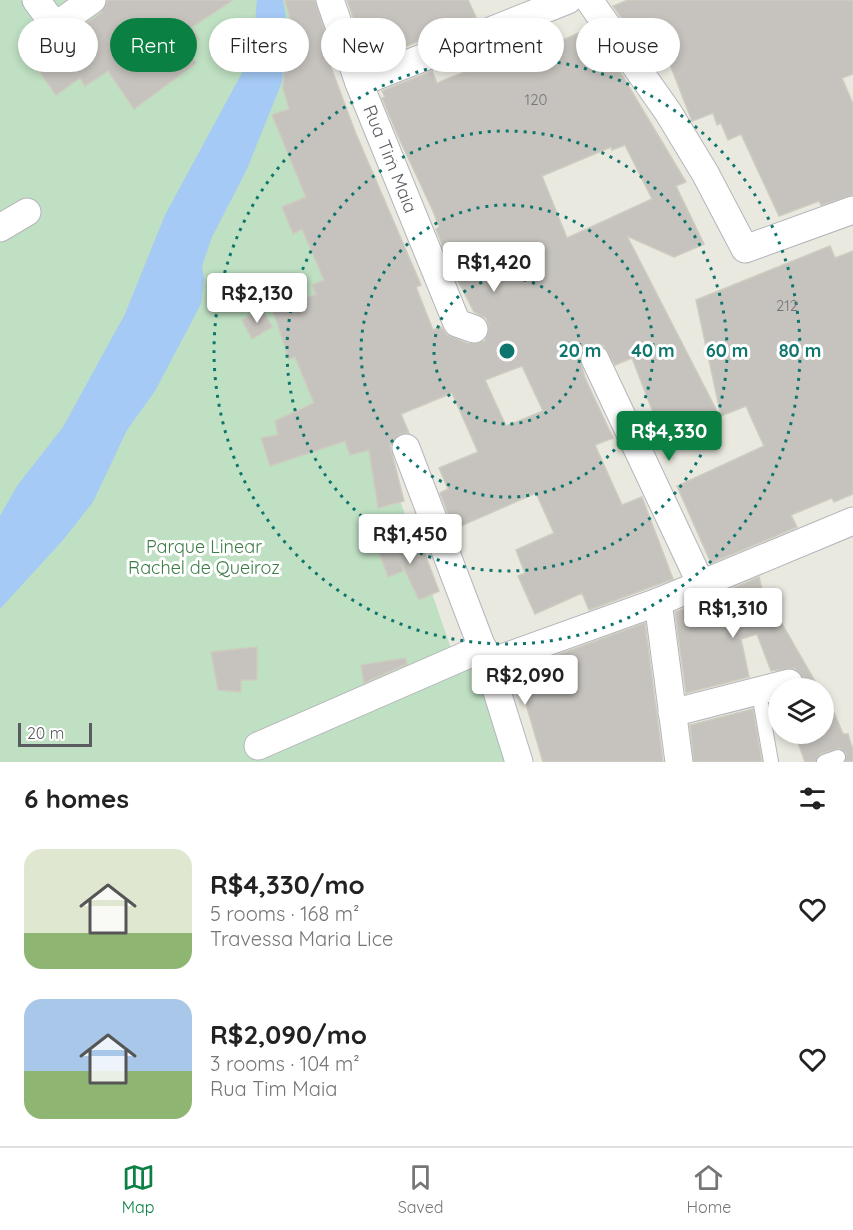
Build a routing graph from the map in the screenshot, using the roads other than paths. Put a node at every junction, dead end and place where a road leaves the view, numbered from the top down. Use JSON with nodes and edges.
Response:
{"nodes":[{"id":1,"x":36,"y":0,"type":"edge"},
{"id":2,"x":92,"y":0,"type":"edge"},
{"id":3,"x":330,"y":0,"type":"edge"},
{"id":4,"x":568,"y":0,"type":"edge"},
{"id":5,"x":589,"y":0,"type":"edge"},
{"id":6,"x":533,"y":6,"type":"edge"},
{"id":7,"x":360,"y":83,"type":"junction"},
{"id":8,"x":853,"y":210,"type":"edge"},
{"id":9,"x":27,"y":212,"type":"dead end"},
{"id":10,"x":0,"y":228,"type":"edge"},
{"id":11,"x":464,"y":322,"type":"dead end"},
{"id":12,"x":595,"y":359,"type":"dead end"},
{"id":13,"x":406,"y":448,"type":"dead end"},
{"id":14,"x":853,"y":520,"type":"edge"},
{"id":15,"x":702,"y":584,"type":"junction"},
{"id":16,"x":658,"y":602,"type":"junction"},
{"id":17,"x":485,"y":656,"type":"junction"},
{"id":18,"x":768,"y":690,"type":"edge"},
{"id":19,"x":759,"y":693,"type":"junction"},
{"id":20,"x":672,"y":713,"type":"junction"},
{"id":21,"x":258,"y":746,"type":"dead end"},
{"id":22,"x":838,"y":757,"type":"dead end"},
{"id":23,"x":519,"y":762,"type":"edge"},
{"id":24,"x":679,"y":762,"type":"edge"},
{"id":25,"x":771,"y":762,"type":"edge"},
{"id":26,"x":824,"y":762,"type":"edge"}],
"edges":[{"from":1,"to":2,"type":"street"},
{"from":3,"to":7,"type":"street","name":"Rua Tim Maia"},
{"from":4,"to":6,"type":"street"},
{"from":5,"to":8,"type":"street"},
{"from":6,"to":7,"type":"street"},
{"from":7,"to":11,"type":"street","name":"Rua Tim Maia"},
{"from":9,"to":10,"type":"street"},
{"from":12,"to":15,"type":"street"},
{"from":13,"to":17,"type":"street"},
{"from":14,"to":15,"type":"street"},
{"from":15,"to":16,"type":"street"},
{"from":16,"to":17,"type":"street"},
{"from":16,"to":20,"type":"street"},
{"from":17,"to":21,"type":"street"},
{"from":17,"to":23,"type":"street"},
{"from":18,"to":19,"type":"street"},
{"from":19,"to":20,"type":"street"},
{"from":19,"to":25,"type":"lane"},
{"from":20,"to":24,"type":"street"},
{"from":22,"to":26,"type":"lane"}]}
